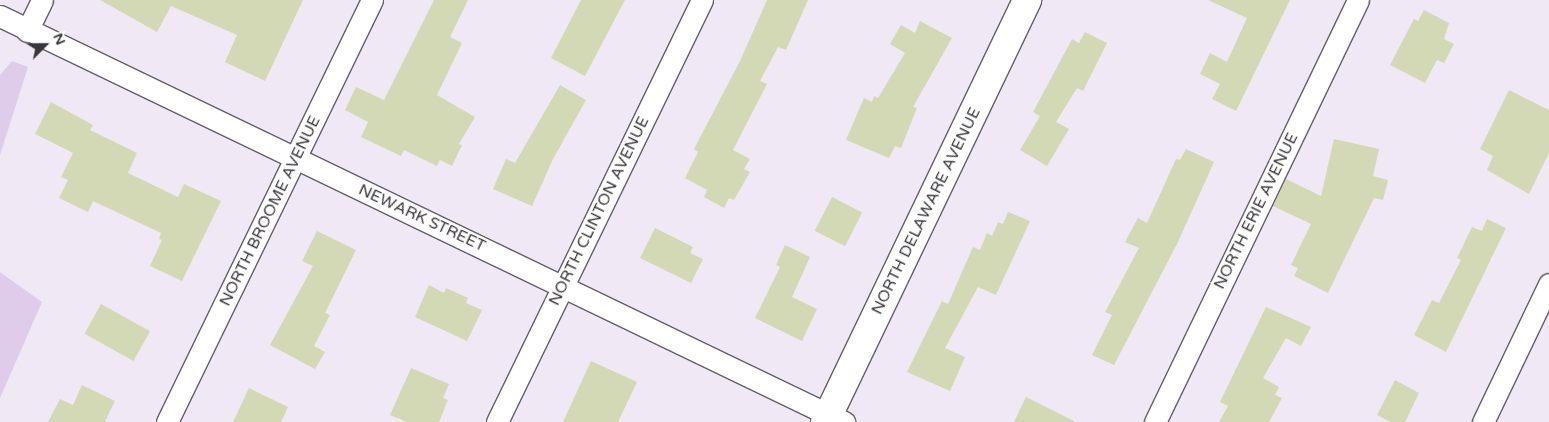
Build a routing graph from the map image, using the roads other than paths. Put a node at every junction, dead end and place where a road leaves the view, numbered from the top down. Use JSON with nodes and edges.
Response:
{"nodes":[{"id":1,"x":42,"y":0,"type":"edge"},
{"id":2,"x":372,"y":0,"type":"edge"},
{"id":3,"x":702,"y":0,"type":"edge"},
{"id":4,"x":1027,"y":0,"type":"edge"},
{"id":5,"x":1358,"y":0,"type":"edge"},
{"id":6,"x":0,"y":16,"type":"edge"},
{"id":7,"x":27,"y":31,"type":"junction"},
{"id":8,"x":296,"y":157,"type":"junction"},
{"id":9,"x":1549,"y":284,"type":"edge"},
{"id":10,"x":563,"y":285,"type":"junction"},
{"id":11,"x":832,"y":420,"type":"edge"},
{"id":12,"x":167,"y":422,"type":"edge"},
{"id":13,"x":497,"y":422,"type":"edge"},
{"id":14,"x":1155,"y":422,"type":"edge"},
{"id":15,"x":1483,"y":422,"type":"edge"}],
"edges":[{"from":1,"to":7,"type":"street"},
{"from":2,"to":8,"type":"street","name":"NORTH BROOME AVENUE"},
{"from":3,"to":10,"type":"street","name":"NORTH CLINTON AVENUE"},
{"from":4,"to":11,"type":"street","name":"NORTH DELAWARE AVENUE"},
{"from":5,"to":14,"type":"street","name":"NORTH ERIE AVENUE"},
{"from":6,"to":7,"type":"street","name":"NEWARK STREET"},
{"from":7,"to":8,"type":"street","name":"NEWARK STREET"},
{"from":8,"to":10,"type":"street","name":"NEWARK STREET"},
{"from":8,"to":12,"type":"street","name":"NORTH BROOME AVENUE"},
{"from":9,"to":15,"type":"street"},
{"from":10,"to":11,"type":"street","name":"NEWARK STREET"},
{"from":10,"to":13,"type":"street","name":"NORTH CLINTON AVENUE"}]}
